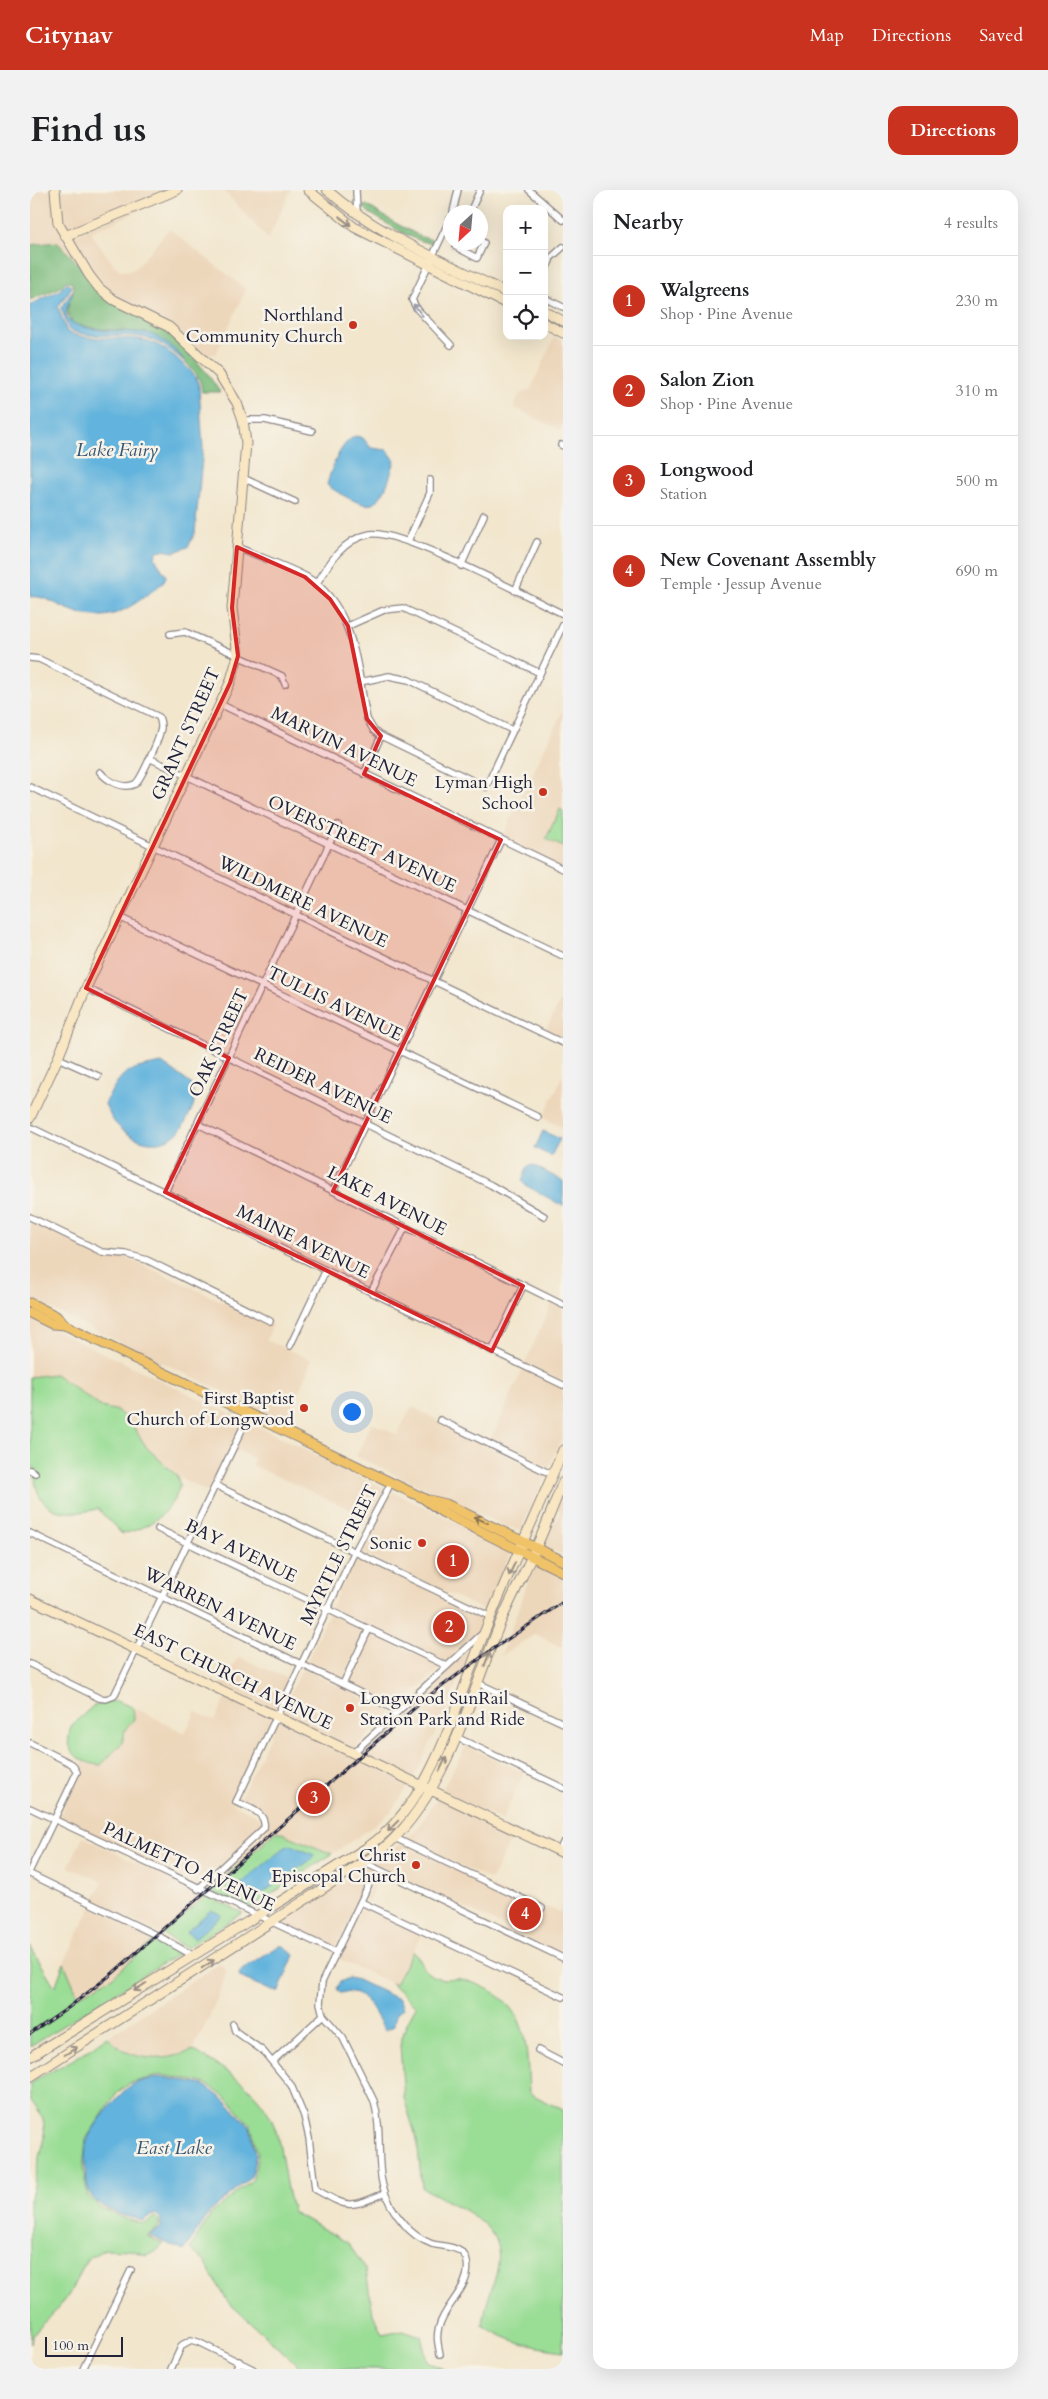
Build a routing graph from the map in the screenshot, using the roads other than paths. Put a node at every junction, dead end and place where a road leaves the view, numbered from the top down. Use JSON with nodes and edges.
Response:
{"nodes":[{"id":1,"x":55,"y":190,"type":"edge"},
{"id":2,"x":177,"y":190,"type":"edge"},
{"id":3,"x":308,"y":190,"type":"edge"},
{"id":4,"x":328,"y":190,"type":"edge"},
{"id":5,"x":356,"y":190,"type":"edge"},
{"id":6,"x":458,"y":190,"type":"edge"},
{"id":7,"x":480,"y":190,"type":"edge"},
{"id":8,"x":529,"y":190,"type":"edge"},
{"id":9,"x":455,"y":205,"type":"edge"},
{"id":10,"x":473,"y":205,"type":"edge"},
{"id":11,"x":357,"y":214,"type":"junction"},
{"id":12,"x":563,"y":220,"type":"edge"},
{"id":13,"x":443,"y":234,"type":"edge"},
{"id":14,"x":65,"y":236,"type":"junction"},
{"id":15,"x":563,"y":247,"type":"edge"},
{"id":16,"x":462,"y":250,"type":"edge"},
{"id":17,"x":480,"y":250,"type":"edge"},
{"id":18,"x":433,"y":256,"type":"junction"},
{"id":19,"x":550,"y":261,"type":"joint"},
{"id":20,"x":429,"y":265,"type":"junction"},
{"id":21,"x":548,"y":265,"type":"edge"},
{"id":22,"x":446,"y":274,"type":"junction"},
{"id":23,"x":503,"y":291,"type":"edge"},
{"id":24,"x":503,"y":298,"type":"edge"},
{"id":25,"x":548,"y":300,"type":"edge"},
{"id":26,"x":503,"y":302,"type":"edge"},
{"id":27,"x":563,"y":308,"type":"edge"},
{"id":28,"x":548,"y":314,"type":"edge"},
{"id":29,"x":548,"y":318,"type":"edge"},
{"id":30,"x":563,"y":321,"type":"edge"},
{"id":31,"x":548,"y":325,"type":"edge"},
{"id":32,"x":563,"y":325,"type":"edge"},
{"id":33,"x":563,"y":333,"type":"edge"},
{"id":34,"x":451,"y":345,"type":"dead end"},
{"id":35,"x":243,"y":420,"type":"junction"},
{"id":36,"x":312,"y":432,"type":"dead end"},
{"id":37,"x":243,"y":478,"type":"junction"},
{"id":38,"x":430,"y":480,"type":"dead end"},
{"id":39,"x":295,"y":502,"type":"dead end"},
{"id":40,"x":484,"y":515,"type":"dead end"},
{"id":41,"x":408,"y":541,"type":"junction"},
{"id":42,"x":537,"y":542,"type":"dead end"},
{"id":43,"x":238,"y":547,"type":"junction"},
{"id":44,"x":460,"y":566,"type":"junction"},
{"id":45,"x":316,"y":585,"type":"junction"},
{"id":46,"x":514,"y":591,"type":"junction"},
{"id":47,"x":563,"y":614,"type":"edge"},
{"id":48,"x":348,"y":626,"type":"junction"},
{"id":49,"x":563,"y":626,"type":"edge"},
{"id":50,"x":170,"y":634,"type":"dead end"},
{"id":51,"x":238,"y":656,"type":"junction"},
{"id":52,"x":30,"y":658,"type":"edge"},
{"id":53,"x":540,"y":673,"type":"junction"},
{"id":54,"x":360,"y":682,"type":"junction"},
{"id":55,"x":285,"y":684,"type":"dead end"},
{"id":56,"x":220,"y":704,"type":"junction"},
{"id":57,"x":512,"y":730,"type":"junction"},
{"id":58,"x":380,"y":736,"type":"junction"},
{"id":59,"x":149,"y":758,"type":"junction"},
{"id":60,"x":100,"y":772,"type":"dead end"},
{"id":61,"x":364,"y":774,"type":"junction"},
{"id":62,"x":185,"y":776,"type":"junction"},
{"id":63,"x":30,"y":787,"type":"edge"},
{"id":64,"x":338,"y":825,"type":"dead end"},
{"id":65,"x":501,"y":840,"type":"junction"},
{"id":66,"x":328,"y":845,"type":"junction"},
{"id":67,"x":153,"y":847,"type":"junction"},
{"id":68,"x":563,"y":869,"type":"edge"},
{"id":69,"x":467,"y":910,"type":"junction"},
{"id":70,"x":296,"y":915,"type":"junction"},
{"id":71,"x":119,"y":917,"type":"junction"},
{"id":72,"x":563,"y":956,"type":"edge"},
{"id":73,"x":434,"y":981,"type":"junction"},
{"id":74,"x":263,"y":986,"type":"junction"},
{"id":75,"x":86,"y":988,"type":"junction"},
{"id":76,"x":563,"y":1043,"type":"edge"},
{"id":77,"x":401,"y":1052,"type":"junction"},
{"id":78,"x":58,"y":1058,"type":"junction"},
{"id":79,"x":229,"y":1058,"type":"junction"},
{"id":80,"x":98,"y":1076,"type":"dead end"},
{"id":81,"x":538,"y":1117,"type":"dead end"},
{"id":82,"x":30,"y":1118,"type":"edge"},
{"id":83,"x":198,"y":1124,"type":"junction"},
{"id":84,"x":367,"y":1124,"type":"junction"},
{"id":85,"x":30,"y":1127,"type":"edge"},
{"id":86,"x":333,"y":1191,"type":"junction"},
{"id":87,"x":165,"y":1192,"type":"junction"},
{"id":88,"x":544,"y":1216,"type":"dead end"},
{"id":89,"x":30,"y":1217,"type":"edge"},
{"id":90,"x":405,"y":1228,"type":"junction"},
{"id":91,"x":326,"y":1270,"type":"junction"},
{"id":92,"x":523,"y":1286,"type":"junction"},
{"id":93,"x":371,"y":1292,"type":"junction"},
{"id":94,"x":30,"y":1303,"type":"edge"},
{"id":95,"x":563,"y":1305,"type":"edge"},
{"id":96,"x":30,"y":1313,"type":"edge"},
{"id":97,"x":270,"y":1321,"type":"dead end"},
{"id":98,"x":66,"y":1326,"type":"junction"},
{"id":99,"x":290,"y":1346,"type":"dead end"},
{"id":100,"x":492,"y":1351,"type":"junction"},
{"id":101,"x":563,"y":1385,"type":"edge"},
{"id":102,"x":249,"y":1415,"type":"junction"},
{"id":103,"x":440,"y":1420,"type":"dead end"},
{"id":104,"x":563,"y":1450,"type":"edge"},
{"id":105,"x":552,"y":1475,"type":"junction"},
{"id":106,"x":391,"y":1482,"type":"junction"},
{"id":107,"x":563,"y":1482,"type":"edge"},
{"id":108,"x":214,"y":1485,"type":"junction"},
{"id":109,"x":423,"y":1498,"type":"junction"},
{"id":110,"x":557,"y":1512,"type":"dead end"},
{"id":111,"x":158,"y":1528,"type":"dead end"},
{"id":112,"x":544,"y":1528,"type":"junction"},
{"id":113,"x":30,"y":1534,"type":"edge"},
{"id":114,"x":525,"y":1541,"type":"junction"},
{"id":115,"x":187,"y":1542,"type":"junction"},
{"id":116,"x":536,"y":1547,"type":"junction"},
{"id":117,"x":520,"y":1551,"type":"junction"},
{"id":118,"x":354,"y":1553,"type":"junction"},
{"id":119,"x":532,"y":1557,"type":"junction"},
{"id":120,"x":563,"y":1561,"type":"edge"},
{"id":121,"x":563,"y":1572,"type":"edge"},
{"id":122,"x":161,"y":1597,"type":"junction"},
{"id":123,"x":30,"y":1599,"type":"edge"},
{"id":124,"x":328,"y":1610,"type":"junction"},
{"id":125,"x":491,"y":1617,"type":"junction"},
{"id":126,"x":369,"y":1629,"type":"junction"},
{"id":127,"x":484,"y":1632,"type":"junction"},
{"id":128,"x":137,"y":1650,"type":"junction"},
{"id":129,"x":30,"y":1664,"type":"edge"},
{"id":130,"x":302,"y":1665,"type":"junction"},
{"id":131,"x":447,"y":1666,"type":"junction"},
{"id":132,"x":478,"y":1683,"type":"junction"},
{"id":133,"x":343,"y":1684,"type":"junction"},
{"id":134,"x":398,"y":1710,"type":"junction"},
{"id":135,"x":277,"y":1716,"type":"junction"},
{"id":136,"x":563,"y":1723,"type":"edge"},
{"id":137,"x":456,"y":1737,"type":"junction"},
{"id":138,"x":30,"y":1743,"type":"edge"},
{"id":139,"x":353,"y":1752,"type":"junction"},
{"id":140,"x":421,"y":1786,"type":"junction"},
{"id":141,"x":563,"y":1788,"type":"edge"},
{"id":142,"x":430,"y":1790,"type":"junction"},
{"id":143,"x":30,"y":1808,"type":"edge"},
{"id":144,"x":54,"y":1820,"type":"junction"},
{"id":145,"x":395,"y":1838,"type":"junction"},
{"id":146,"x":562,"y":1849,"type":"edge"},
{"id":147,"x":356,"y":1855,"type":"junction"},
{"id":148,"x":363,"y":1862,"type":"junction"},
{"id":149,"x":30,"y":1872,"type":"edge"},
{"id":150,"x":372,"y":1880,"type":"dead end"},
{"id":151,"x":198,"y":1889,"type":"junction"},
{"id":152,"x":361,"y":1902,"type":"junction"},
{"id":153,"x":542,"y":1908,"type":"dead end"},
{"id":154,"x":256,"y":1916,"type":"junction"},
{"id":155,"x":271,"y":1922,"type":"junction"},
{"id":156,"x":336,"y":1952,"type":"junction"},
{"id":157,"x":192,"y":1955,"type":"junction"},
{"id":158,"x":563,"y":1958,"type":"edge"},
{"id":159,"x":563,"y":1997,"type":"edge"},
{"id":160,"x":323,"y":2015,"type":"junction"},
{"id":161,"x":233,"y":2024,"type":"dead end"},
{"id":162,"x":538,"y":2050,"type":"dead end"},
{"id":163,"x":30,"y":2057,"type":"edge"},
{"id":164,"x":273,"y":2061,"type":"junction"},
{"id":165,"x":563,"y":2063,"type":"edge"},
{"id":166,"x":30,"y":2077,"type":"edge"},
{"id":167,"x":384,"y":2193,"type":"junction"},
{"id":168,"x":131,"y":2270,"type":"dead end"},
{"id":169,"x":440,"y":2354,"type":"dead end"},
{"id":170,"x":240,"y":2361,"type":"junction"},
{"id":171,"x":83,"y":2369,"type":"edge"},
{"id":172,"x":171,"y":2369,"type":"edge"},
{"id":173,"x":236,"y":2369,"type":"edge"},
{"id":174,"x":253,"y":2369,"type":"edge"}],
"edges":[{"from":1,"to":14,"type":"main road","name":"GRANT STREET"},
{"from":2,"to":14,"type":"main road"},
{"from":3,"to":20,"type":"main road","one_way":true},
{"from":4,"to":11,"type":"main road"},
{"from":5,"to":11,"type":"street"},
{"from":6,"to":9,"type":"street"},
{"from":7,"to":10,"type":"street"},
{"from":8,"to":12,"type":"street"},
{"from":11,"to":18,"type":"main road"},
{"from":13,"to":18,"type":"street"},
{"from":14,"to":35,"type":"main road","name":"GRANT STREET"},
{"from":15,"to":19,"type":"street"},
{"from":16,"to":17,"type":"street"},
{"from":18,"to":20,"type":"street"},
{"from":18,"to":23,"type":"main road"},
{"from":19,"to":21,"type":"street"},
{"from":20,"to":22,"type":"main road"},
{"from":34,"to":20,"type":"street","one_way":true},
{"from":22,"to":24,"type":"street"},
{"from":22,"to":26,"type":"main road"},
{"from":25,"to":27,"type":"street"},
{"from":28,"to":30,"type":"main road"},
{"from":29,"to":32,"type":"street"},
{"from":31,"to":33,"type":"main road"},
{"from":35,"to":36,"type":"street"},
{"from":35,"to":37,"type":"main road","name":"GRANT STREET"},
{"from":37,"to":39,"type":"street"},
{"from":37,"to":43,"type":"main road","name":"GRANT STREET"},
{"from":38,"to":41,"type":"street"},
{"from":40,"to":44,"type":"street"},
{"from":41,"to":44,"type":"street"},
{"from":41,"to":45,"type":"street"},
{"from":42,"to":46,"type":"street"},
{"from":43,"to":45,"type":"street"},
{"from":43,"to":51,"type":"main road","name":"GRANT STREET"},
{"from":44,"to":46,"type":"street"},
{"from":45,"to":48,"type":"street"},
{"from":46,"to":47,"type":"street"},
{"from":48,"to":53,"type":"street"},
{"from":48,"to":54,"type":"street"},
{"from":49,"to":53,"type":"street"},
{"from":50,"to":51,"type":"street"},
{"from":51,"to":55,"type":"street"},
{"from":51,"to":56,"type":"main road","name":"GRANT STREET"},
{"from":52,"to":59,"type":"street"},
{"from":53,"to":57,"type":"street"},
{"from":54,"to":57,"type":"street"},
{"from":54,"to":58,"type":"street"},
{"from":56,"to":61,"type":"street","name":"MARVIN AVENUE"},
{"from":56,"to":62,"type":"main road","name":"GRANT STREET"},
{"from":57,"to":58,"type":"street"},
{"from":58,"to":61,"type":"street"},
{"from":59,"to":60,"type":"street"},
{"from":59,"to":62,"type":"street","name":"OVERSTREET AVENUE"},
{"from":61,"to":65,"type":"street","name":"MARVIN AVENUE"},
{"from":62,"to":66,"type":"street","name":"OVERSTREET AVENUE"},
{"from":62,"to":67,"type":"main road","name":"GRANT STREET"},
{"from":63,"to":67,"type":"street","name":"WILDMERE AVENUE"},
{"from":64,"to":66,"type":"street","name":"OAK STREET"},
{"from":65,"to":68,"type":"street","name":"MARVIN AVENUE"},
{"from":65,"to":69,"type":"street"},
{"from":66,"to":69,"type":"street","name":"OVERSTREET AVENUE"},
{"from":66,"to":70,"type":"street","name":"OAK STREET"},
{"from":67,"to":70,"type":"street","name":"WILDMERE AVENUE"},
{"from":67,"to":71,"type":"main road","name":"GRANT STREET"},
{"from":69,"to":72,"type":"street","name":"OVERSTREET AVENUE"},
{"from":69,"to":73,"type":"street"},
{"from":70,"to":73,"type":"street","name":"WILDMERE AVENUE"},
{"from":70,"to":74,"type":"street","name":"OAK STREET"},
{"from":71,"to":74,"type":"street","name":"TULLIS AVENUE"},
{"from":71,"to":75,"type":"main road","name":"GRANT STREET"},
{"from":73,"to":76,"type":"street","name":"WILDMERE AVENUE"},
{"from":73,"to":77,"type":"street"},
{"from":74,"to":77,"type":"street","name":"TULLIS AVENUE"},
{"from":74,"to":79,"type":"street","name":"OAK STREET"},
{"from":75,"to":78,"type":"main road","name":"GRANT STREET"},
{"from":75,"to":79,"type":"street","name":"REIDER AVENUE"},
{"from":77,"to":81,"type":"street","name":"TULLIS AVENUE"},
{"from":77,"to":84,"type":"street"},
{"from":78,"to":80,"type":"street"},
{"from":78,"to":82,"type":"main road","name":"GRANT STREET"},
{"from":79,"to":83,"type":"street","name":"OAK STREET"},
{"from":79,"to":84,"type":"street","name":"REIDER AVENUE"},
{"from":83,"to":86,"type":"street","name":"LAKE AVENUE"},
{"from":83,"to":87,"type":"street","name":"OAK STREET"},
{"from":84,"to":86,"type":"street"},
{"from":84,"to":88,"type":"street","name":"REIDER AVENUE"},
{"from":85,"to":87,"type":"street","name":"MAINE AVENUE"},
{"from":86,"to":90,"type":"street","name":"LAKE AVENUE"},
{"from":87,"to":91,"type":"street","name":"MAINE AVENUE"},
{"from":89,"to":97,"type":"street"},
{"from":90,"to":92,"type":"street","name":"LAKE AVENUE"},
{"from":90,"to":93,"type":"street"},
{"from":91,"to":93,"type":"street","name":"MAINE AVENUE"},
{"from":91,"to":99,"type":"street"},
{"from":92,"to":95,"type":"street","name":"LAKE AVENUE"},
{"from":92,"to":100,"type":"street"},
{"from":93,"to":100,"type":"street","name":"MAINE AVENUE"},
{"from":94,"to":98,"type":"main road"},
{"from":96,"to":98,"type":"main road"},
{"from":98,"to":102,"type":"main road"},
{"from":100,"to":101,"type":"street","name":"MAINE AVENUE"},
{"from":102,"to":106,"type":"main road"},
{"from":102,"to":108,"type":"street"},
{"from":103,"to":105,"type":"street"},
{"from":104,"to":105,"type":"main road"},
{"from":105,"to":114,"type":"main road"},
{"from":106,"to":109,"type":"main road"},
{"from":106,"to":118,"type":"street","name":"MYRTLE STREET"},
{"from":107,"to":112,"type":"main road"},
{"from":108,"to":115,"type":"street"},
{"from":108,"to":118,"type":"street"},
{"from":114,"to":109,"type":"main road","one_way":true},
{"from":109,"to":117,"type":"main road"},
{"from":110,"to":112,"type":"main road"},
{"from":111,"to":115,"type":"street","name":"BAY AVENUE"},
{"from":112,"to":116,"type":"main road"},
{"from":113,"to":122,"type":"street","name":"WARREN AVENUE"},
{"from":114,"to":116,"type":"main road"},
{"from":114,"to":117,"type":"main road"},
{"from":115,"to":122,"type":"street"},
{"from":115,"to":124,"type":"street","name":"BAY AVENUE"},
{"from":116,"to":119,"type":"main road"},
{"from":116,"to":120,"type":"main road"},
{"from":117,"to":119,"type":"main road"},
{"from":117,"to":125,"type":"main road","one_way":true},
{"from":118,"to":124,"type":"street","name":"MYRTLE STREET"},
{"from":118,"to":125,"type":"street"},
{"from":119,"to":121,"type":"main road"},
{"from":132,"to":119,"type":"main road","one_way":true},
{"from":122,"to":128,"type":"street"},
{"from":122,"to":130,"type":"street","name":"WARREN AVENUE"},
{"from":123,"to":128,"type":"main road","name":"EAST CHURCH AVENUE"},
{"from":124,"to":126,"type":"street","name":"BAY AVENUE"},
{"from":124,"to":130,"type":"street","name":"MYRTLE STREET"},
{"from":125,"to":127,"type":"main road"},
{"from":126,"to":131,"type":"street","name":"BAY AVENUE"},
{"from":126,"to":133,"type":"street"},
{"from":127,"to":131,"type":"street"},
{"from":127,"to":140,"type":"main road"},
{"from":128,"to":129,"type":"street"},
{"from":128,"to":135,"type":"main road","name":"EAST CHURCH AVENUE"},
{"from":130,"to":133,"type":"street","name":"WARREN AVENUE"},
{"from":130,"to":135,"type":"street","name":"MYRTLE STREET"},
{"from":131,"to":134,"type":"street"},
{"from":132,"to":136,"type":"street"},
{"from":132,"to":137,"type":"main road"},
{"from":133,"to":134,"type":"street","name":"WARREN AVENUE"},
{"from":134,"to":139,"type":"street"},
{"from":135,"to":139,"type":"main road","name":"EAST CHURCH AVENUE"},
{"from":135,"to":151,"type":"street","name":"MYRTLE STREET"},
{"from":137,"to":141,"type":"street"},
{"from":142,"to":137,"type":"main road","one_way":true},
{"from":138,"to":144,"type":"street"},
{"from":139,"to":140,"type":"main road","name":"EAST CHURCH AVENUE"},
{"from":140,"to":142,"type":"main road","name":"EAST CHURCH AVENUE"},
{"from":140,"to":147,"type":"main road","one_way":true},
{"from":142,"to":145,"type":"main road"},
{"from":142,"to":146,"type":"main road","name":"EAST CHURCH AVENUE"},
{"from":143,"to":144,"type":"street","name":"PALMETTO AVENUE"},
{"from":144,"to":149,"type":"street"},
{"from":144,"to":151,"type":"street","name":"PALMETTO AVENUE"},
{"from":145,"to":148,"type":"main road"},
{"from":145,"to":153,"type":"street"},
{"from":147,"to":148,"type":"main road"},
{"from":147,"to":154,"type":"main road"},
{"from":148,"to":155,"type":"main road"},
{"from":148,"to":158,"type":"street"},
{"from":149,"to":157,"type":"street"},
{"from":150,"to":152,"type":"street"},
{"from":151,"to":154,"type":"street","name":"PALMETTO AVENUE"},
{"from":152,"to":156,"type":"street"},
{"from":152,"to":159,"type":"street"},
{"from":154,"to":155,"type":"street","name":"PALMETTO AVENUE"},
{"from":154,"to":157,"type":"main road"},
{"from":155,"to":156,"type":"street","name":"PALMETTO AVENUE"},
{"from":166,"to":155,"type":"main road","one_way":true},
{"from":156,"to":160,"type":"street"},
{"from":157,"to":163,"type":"main road","one_way":true},
{"from":160,"to":164,"type":"street"},
{"from":160,"to":167,"type":"street"},
{"from":161,"to":164,"type":"street"},
{"from":162,"to":165,"type":"street"},
{"from":164,"to":167,"type":"street"},
{"from":167,"to":169,"type":"street"},
{"from":168,"to":171,"type":"street"},
{"from":170,"to":172,"type":"street"},
{"from":170,"to":173,"type":"street"},
{"from":170,"to":174,"type":"street"}]}
